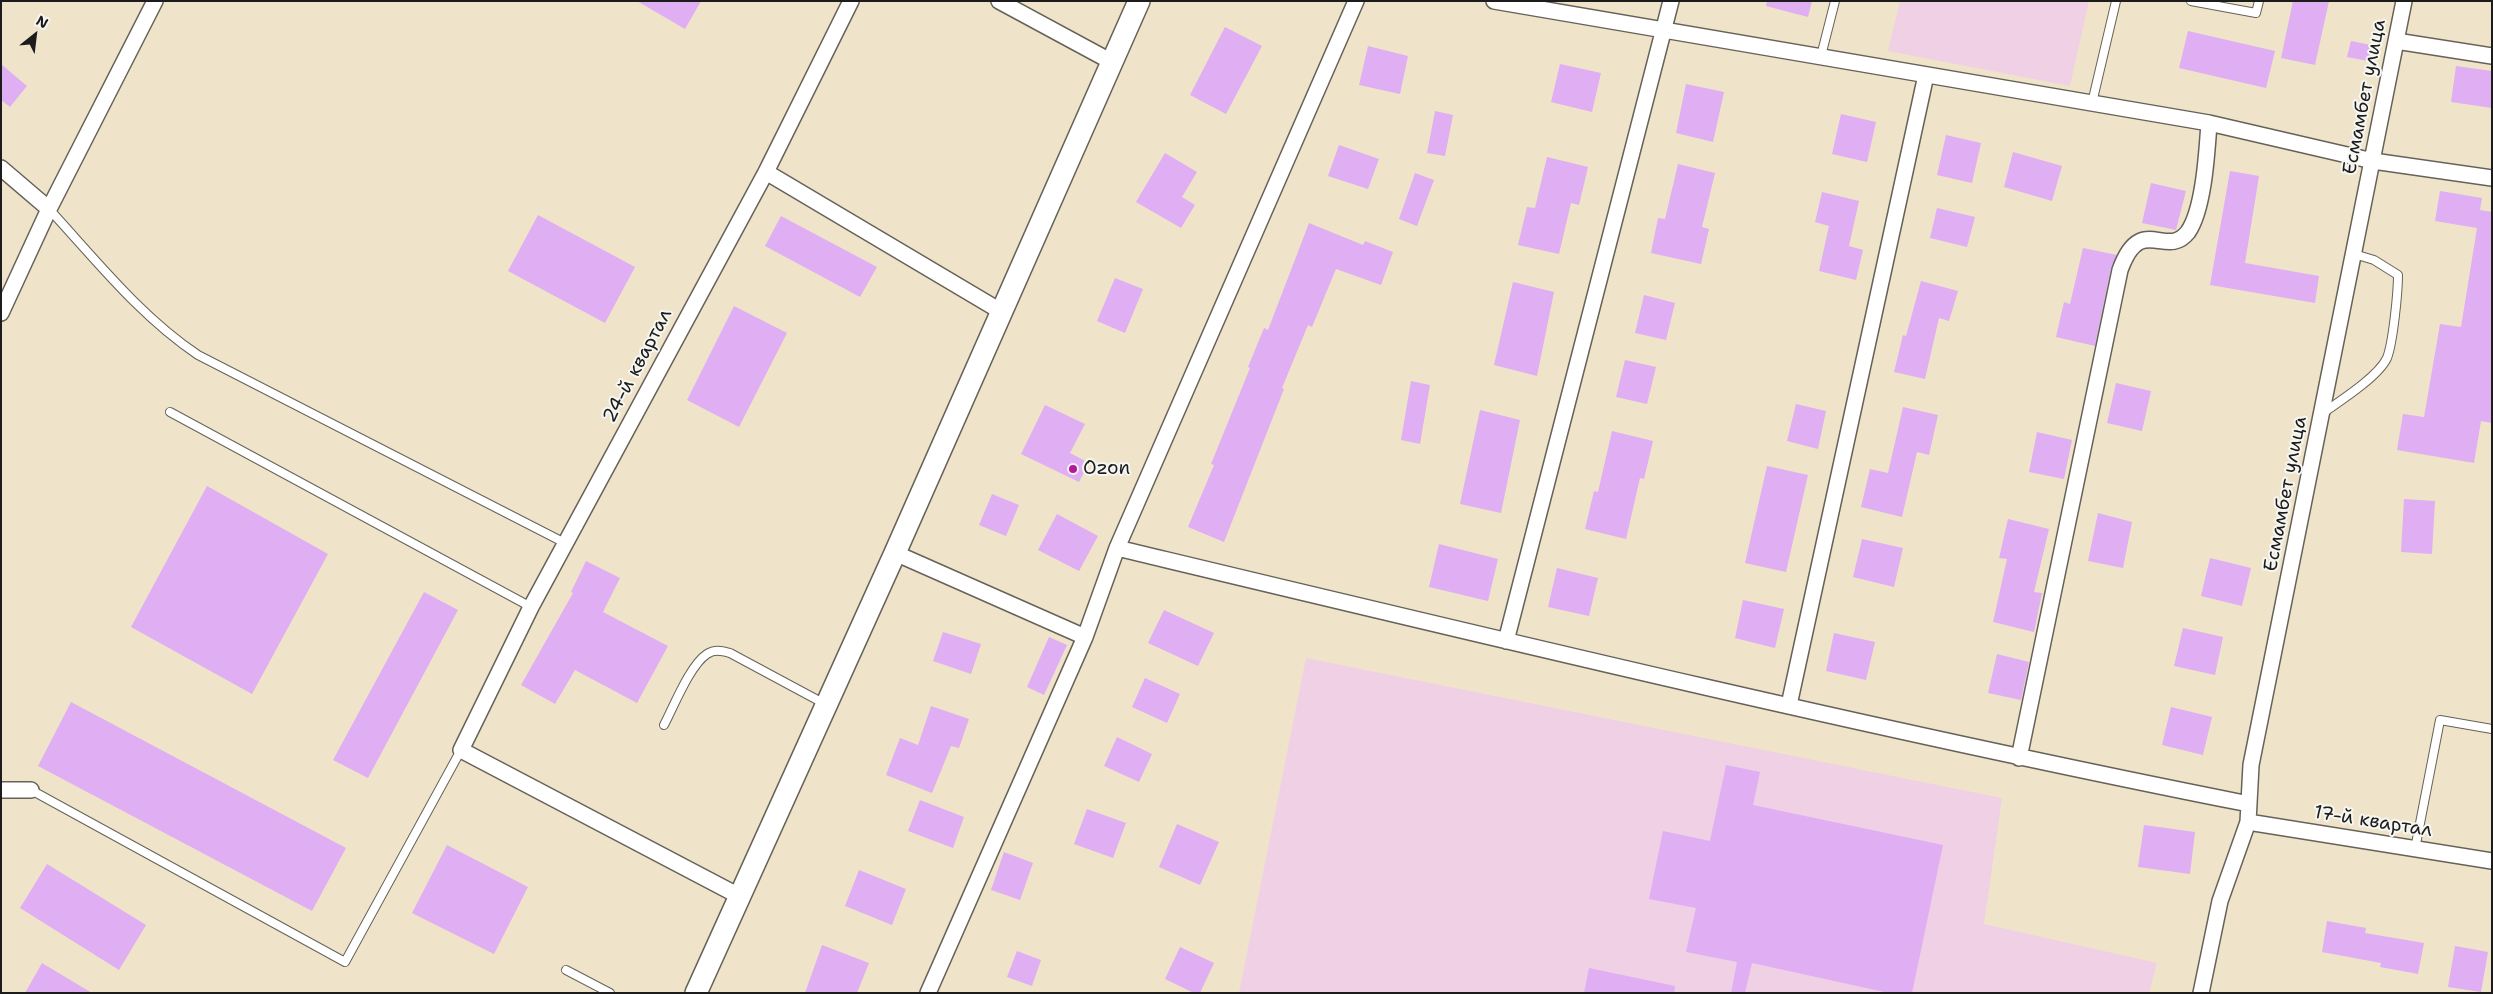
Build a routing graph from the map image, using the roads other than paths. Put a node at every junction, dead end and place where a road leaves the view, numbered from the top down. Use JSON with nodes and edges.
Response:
{"nodes":[{"id":1,"x":155,"y":1,"type":"edge"},
{"id":2,"x":851,"y":1,"type":"edge"},
{"id":3,"x":999,"y":1,"type":"edge"},
{"id":4,"x":1139,"y":1,"type":"edge"},
{"id":5,"x":1356,"y":1,"type":"edge"},
{"id":6,"x":1494,"y":1,"type":"edge"},
{"id":7,"x":1671,"y":1,"type":"edge"},
{"id":8,"x":1835,"y":1,"type":"edge"},
{"id":9,"x":2116,"y":1,"type":"edge"},
{"id":10,"x":2191,"y":1,"type":"edge"},
{"id":11,"x":2259,"y":1,"type":"edge"},
{"id":12,"x":2404,"y":1,"type":"edge"},
{"id":13,"x":1664,"y":29,"type":"junction"},
{"id":14,"x":2396,"y":41,"type":"junction"},
{"id":15,"x":1821,"y":56,"type":"junction"},
{"id":16,"x":2492,"y":56,"type":"edge"},
{"id":17,"x":1112,"y":62,"type":"junction"},
{"id":18,"x":1926,"y":75,"type":"junction"},
{"id":19,"x":2092,"y":103,"type":"junction"},
{"id":20,"x":2209,"y":123,"type":"junction"},
{"id":21,"x":2373,"y":161,"type":"junction"},
{"id":22,"x":1,"y":168,"type":"edge"},
{"id":23,"x":766,"y":172,"type":"junction"},
{"id":24,"x":2492,"y":178,"type":"edge"},
{"id":25,"x":49,"y":209,"type":"junction"},
{"id":26,"x":2354,"y":254,"type":"junction"},
{"id":27,"x":1002,"y":312,"type":"junction"},
{"id":28,"x":1,"y":313,"type":"edge"},
{"id":29,"x":170,"y":412,"type":"dead end"},
{"id":30,"x":2322,"y":414,"type":"junction"},
{"id":31,"x":566,"y":543,"type":"junction"},
{"id":32,"x":1117,"y":548,"type":"junction"},
{"id":33,"x":895,"y":553,"type":"junction"},
{"id":34,"x":531,"y":608,"type":"junction"},
{"id":35,"x":1085,"y":637,"type":"junction"},
{"id":36,"x":1506,"y":641,"type":"junction"},
{"id":37,"x":826,"y":705,"type":"junction"},
{"id":38,"x":1789,"y":705,"type":"junction"},
{"id":39,"x":664,"y":725,"type":"dead end"},
{"id":40,"x":2492,"y":729,"type":"edge"},
{"id":41,"x":461,"y":750,"type":"junction"},
{"id":42,"x":2019,"y":758,"type":"junction"},
{"id":43,"x":1,"y":790,"type":"edge"},
{"id":44,"x":31,"y":790,"type":"joint"},
{"id":45,"x":2249,"y":804,"type":"junction"},
{"id":46,"x":2248,"y":822,"type":"junction"},
{"id":47,"x":2415,"y":849,"type":"junction"},
{"id":48,"x":2492,"y":861,"type":"edge"},
{"id":49,"x":739,"y":896,"type":"junction"},
{"id":50,"x":566,"y":970,"type":"dead end"},
{"id":51,"x":610,"y":993,"type":"edge"},
{"id":52,"x":696,"y":993,"type":"edge"},
{"id":53,"x":928,"y":993,"type":"edge"},
{"id":54,"x":2202,"y":993,"type":"edge"}],
"edges":[{"from":1,"to":25,"type":"street"},
{"from":2,"to":23,"type":"street","name":"24-й квартал"},
{"from":3,"to":17,"type":"street"},
{"from":4,"to":17,"type":"street"},
{"from":5,"to":32,"type":"street"},
{"from":6,"to":13,"type":"street"},
{"from":7,"to":13,"type":"street"},
{"from":8,"to":15,"type":"lane"},
{"from":9,"to":19,"type":"lane"},
{"from":10,"to":11,"type":"lane"},
{"from":12,"to":14,"type":"street","name":"Есмамбет улица"},
{"from":13,"to":15,"type":"street"},
{"from":13,"to":36,"type":"street"},
{"from":14,"to":16,"type":"street"},
{"from":14,"to":21,"type":"street","name":"Есмамбет улица"},
{"from":15,"to":18,"type":"street"},
{"from":17,"to":27,"type":"street"},
{"from":18,"to":19,"type":"street"},
{"from":18,"to":38,"type":"street"},
{"from":19,"to":20,"type":"street"},
{"from":20,"to":21,"type":"street"},
{"from":20,"to":42,"type":"street"},
{"from":21,"to":24,"type":"street"},
{"from":21,"to":26,"type":"street","name":"Есмамбет улица"},
{"from":22,"to":25,"type":"street"},
{"from":23,"to":27,"type":"street"},
{"from":23,"to":31,"type":"street","name":"24-й квартал"},
{"from":25,"to":28,"type":"street"},
{"from":25,"to":31,"type":"lane"},
{"from":26,"to":30,"type":"street","name":"Есмамбет улица"},
{"from":26,"to":30,"type":"lane"},
{"from":27,"to":33,"type":"street"},
{"from":29,"to":34,"type":"lane"},
{"from":30,"to":45,"type":"street","name":"Есмамбет улица"},
{"from":31,"to":34,"type":"street","name":"24-й квартал"},
{"from":32,"to":35,"type":"street"},
{"from":32,"to":36,"type":"street"},
{"from":33,"to":35,"type":"street"},
{"from":33,"to":37,"type":"street"},
{"from":34,"to":41,"type":"street","name":"24-й квартал"},
{"from":35,"to":53,"type":"street"},
{"from":36,"to":38,"type":"street"},
{"from":37,"to":39,"type":"lane"},
{"from":37,"to":49,"type":"street"},
{"from":38,"to":42,"type":"street"},
{"from":40,"to":47,"type":"lane"},
{"from":41,"to":44,"type":"lane"},
{"from":41,"to":49,"type":"street"},
{"from":42,"to":45,"type":"street"},
{"from":43,"to":44,"type":"street"},
{"from":45,"to":46,"type":"street","name":"Есмамбет улица"},
{"from":46,"to":47,"type":"street","name":"17-й квартал"},
{"from":46,"to":54,"type":"street","name":"Есмамбет улица"},
{"from":47,"to":48,"type":"street","name":"17-й квартал"},
{"from":49,"to":52,"type":"street"},
{"from":50,"to":51,"type":"lane"}]}
